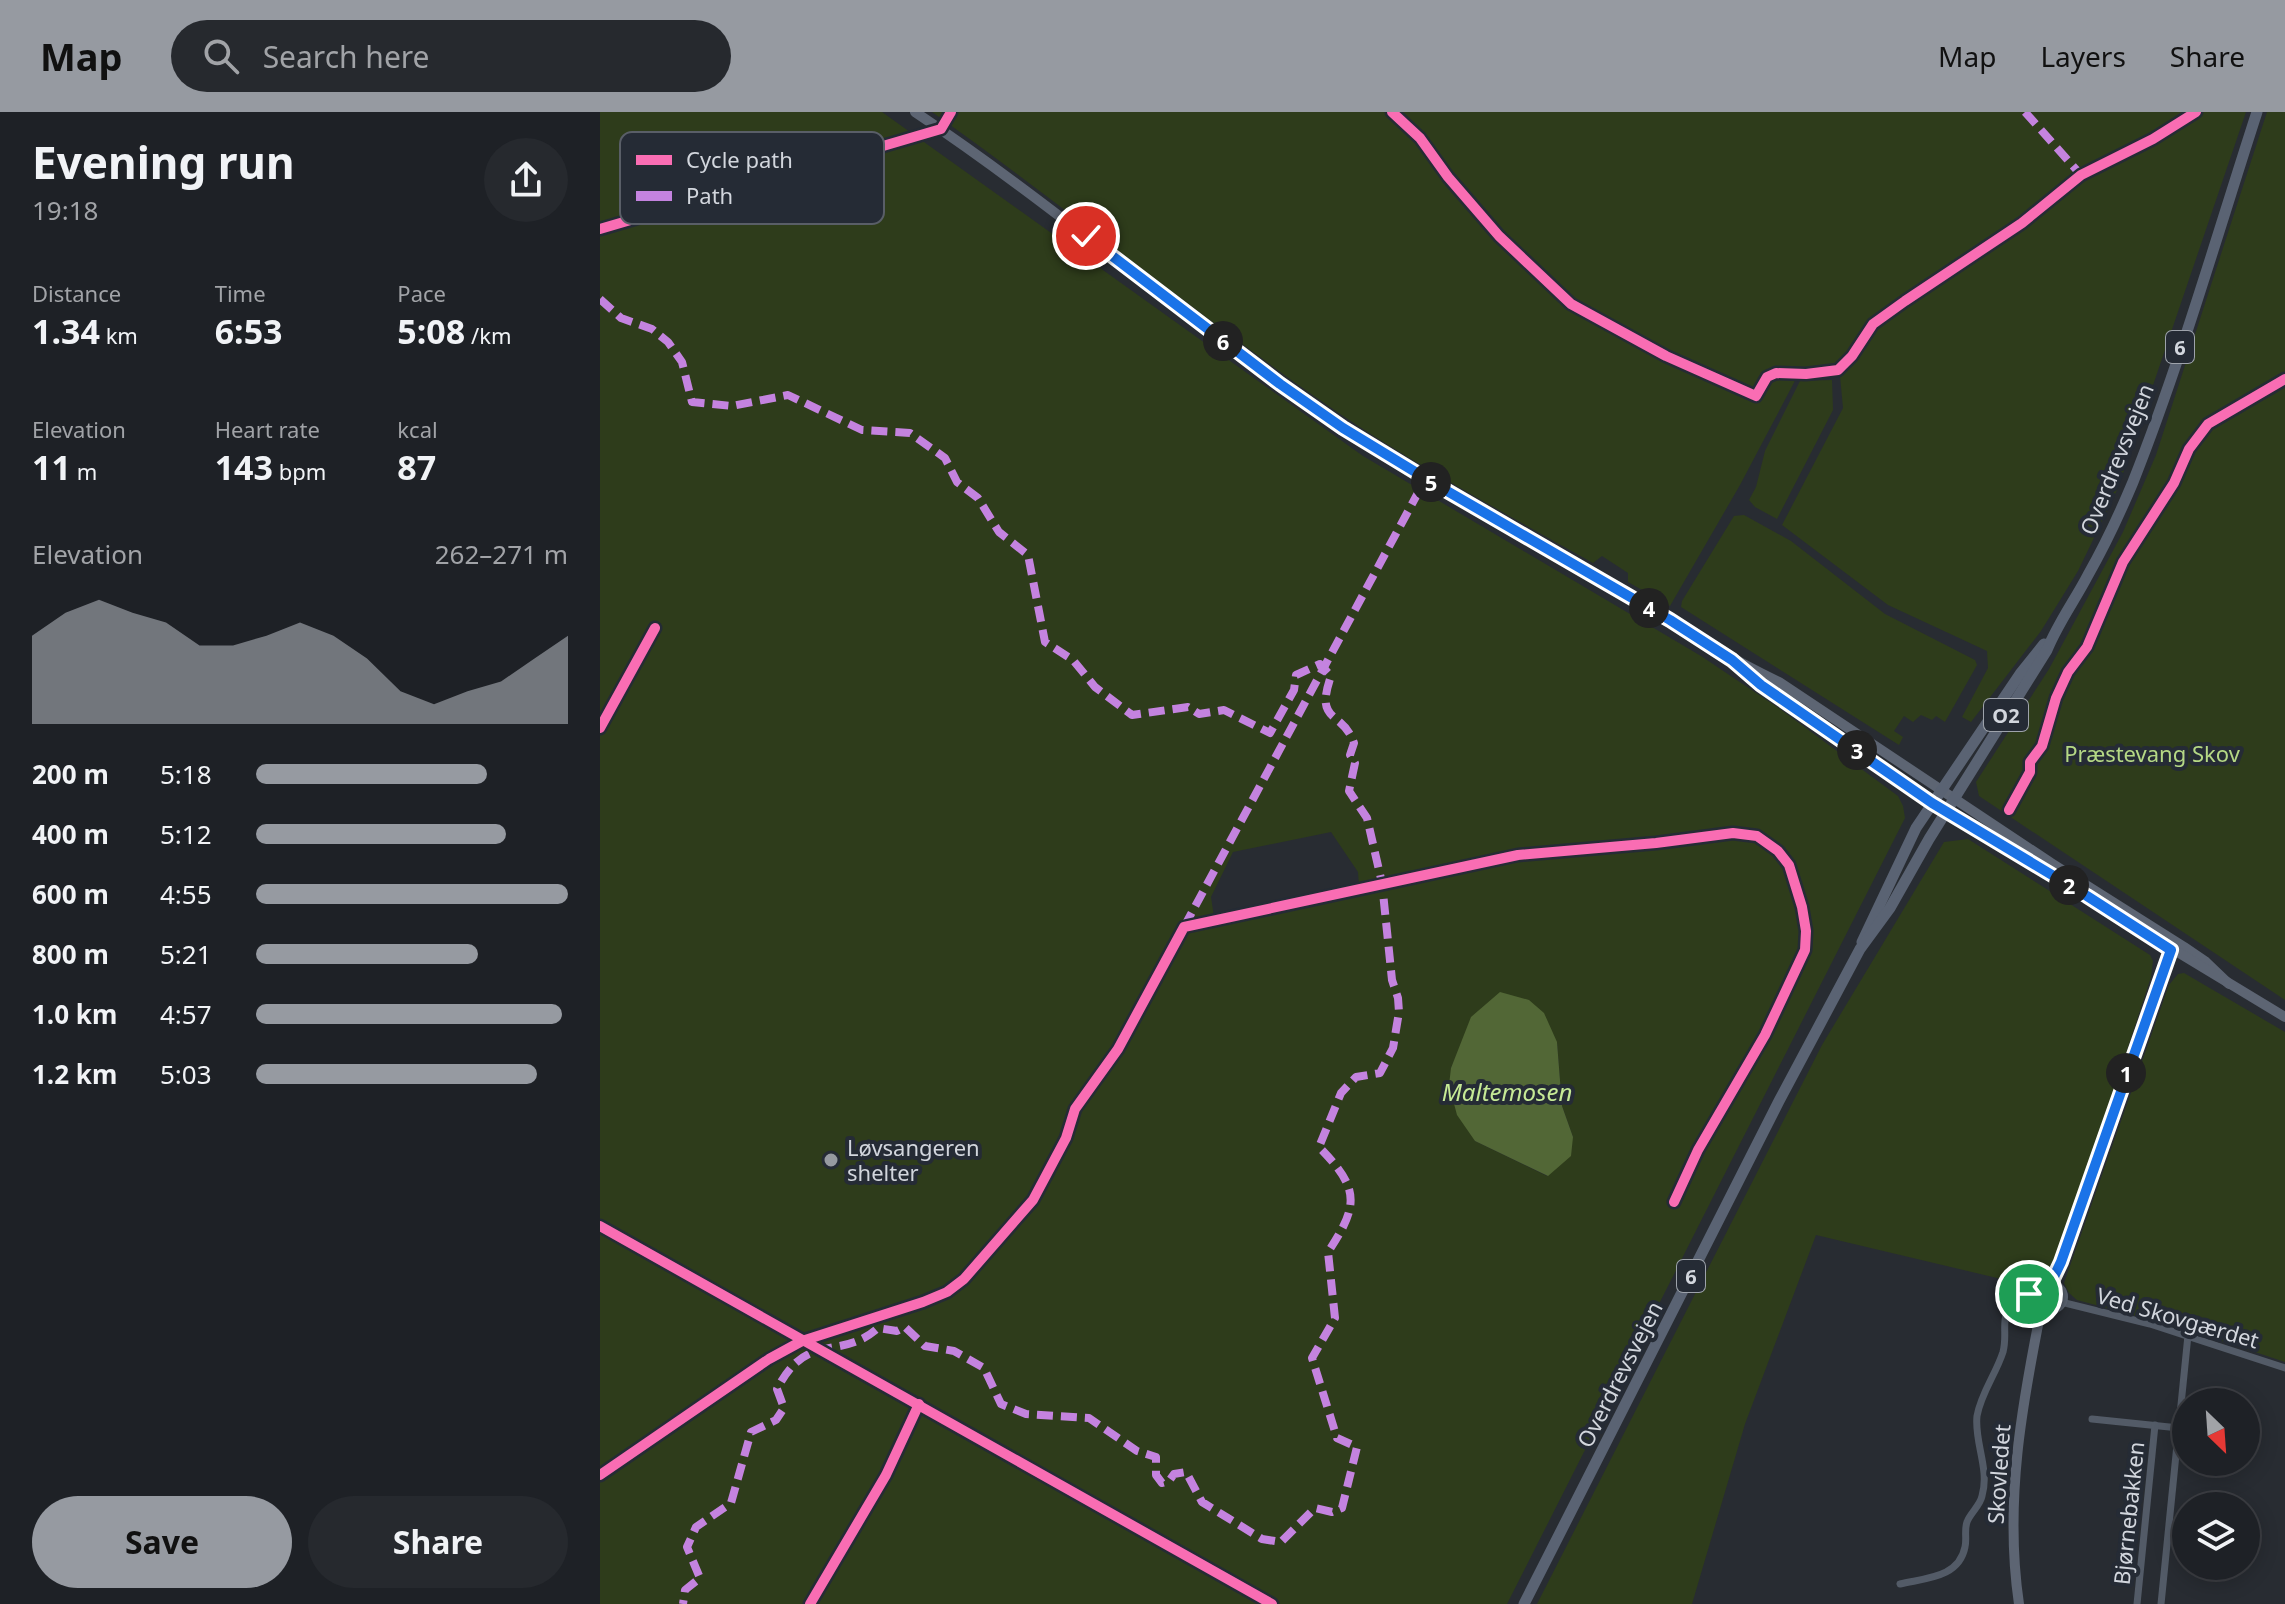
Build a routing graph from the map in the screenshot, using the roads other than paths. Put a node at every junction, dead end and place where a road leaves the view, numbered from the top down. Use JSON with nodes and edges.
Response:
{"nodes":[{"id":1,"x":915,"y":112,"type":"edge"},
{"id":2,"x":2257,"y":112,"type":"edge"},
{"id":3,"x":2055,"y":631,"type":"junction"},
{"id":4,"x":1732,"y":660,"type":"junction"},
{"id":5,"x":1942,"y":788,"type":"junction"},
{"id":6,"x":1955,"y":797,"type":"junction"},
{"id":7,"x":1932,"y":803,"type":"junction"},
{"id":8,"x":1946,"y":812,"type":"junction"},
{"id":9,"x":2173,"y":946,"type":"junction"},
{"id":10,"x":1860,"y":949,"type":"junction"},
{"id":11,"x":2285,"y":1017,"type":"edge"},
{"id":12,"x":2053,"y":1286,"type":"junction"},
{"id":13,"x":2049,"y":1303,"type":"junction"},
{"id":14,"x":2188,"y":1335,"type":"junction"},
{"id":15,"x":2285,"y":1368,"type":"edge"},
{"id":16,"x":2183,"y":1388,"type":"edge"},
{"id":17,"x":2092,"y":1419,"type":"dead end"},
{"id":18,"x":2155,"y":1425,"type":"junction"},
{"id":19,"x":2172,"y":1427,"type":"edge"},
{"id":20,"x":2174,"y":1476,"type":"edge"},
{"id":21,"x":1900,"y":1584,"type":"dead end"},
{"id":22,"x":1524,"y":1604,"type":"edge"},
{"id":23,"x":2019,"y":1604,"type":"edge"},
{"id":24,"x":2137,"y":1604,"type":"edge"},
{"id":25,"x":2161,"y":1604,"type":"edge"}],
"edges":[{"from":1,"to":4,"type":"main road"},
{"from":2,"to":3,"type":"main road","name":"Overdrevsvejen","number":"6"},
{"from":3,"to":5,"type":"main road","name":"Overdrevsvejen","number":"6"},
{"from":3,"to":6,"type":"main road","name":"Overdrevsvejen","number":"O2"},
{"from":4,"to":5,"type":"main road"},
{"from":4,"to":7,"type":"main road"},
{"from":5,"to":6,"type":"main road"},
{"from":5,"to":7,"type":"main road","name":"Overdrevsvejen","number":"6"},
{"from":6,"to":8,"type":"main road","name":"Overdrevsvejen","number":"O2"},
{"from":6,"to":9,"type":"main road"},
{"from":7,"to":8,"type":"main road"},
{"from":7,"to":10,"type":"main road","name":"Overdrevsvejen","number":"6"},
{"from":8,"to":9,"type":"main road"},
{"from":8,"to":10,"type":"main road","name":"Overdrevsvejen"},
{"from":9,"to":11,"type":"main road"},
{"from":9,"to":12,"type":"main road"},
{"from":10,"to":22,"type":"main road","name":"Overdrevsvejen","number":"6"},
{"from":12,"to":13,"type":"main road"},
{"from":12,"to":13,"type":"main road"},
{"from":13,"to":14,"type":"street","name":"Ved Skovgærdet"},
{"from":13,"to":21,"type":"street"},
{"from":13,"to":23,"type":"main road","name":"Skovledet"},
{"from":14,"to":15,"type":"street","name":"Ved Skovgærdet"},
{"from":14,"to":16,"type":"street","name":"Bjørnebakken"},
{"from":17,"to":18,"type":"street","name":"Bjørnebakken"},
{"from":18,"to":19,"type":"street","name":"Bjørnebakken"},
{"from":18,"to":24,"type":"street","name":"Bjørnebakken"},
{"from":20,"to":25,"type":"street","name":"Bjørnebakken"}]}
